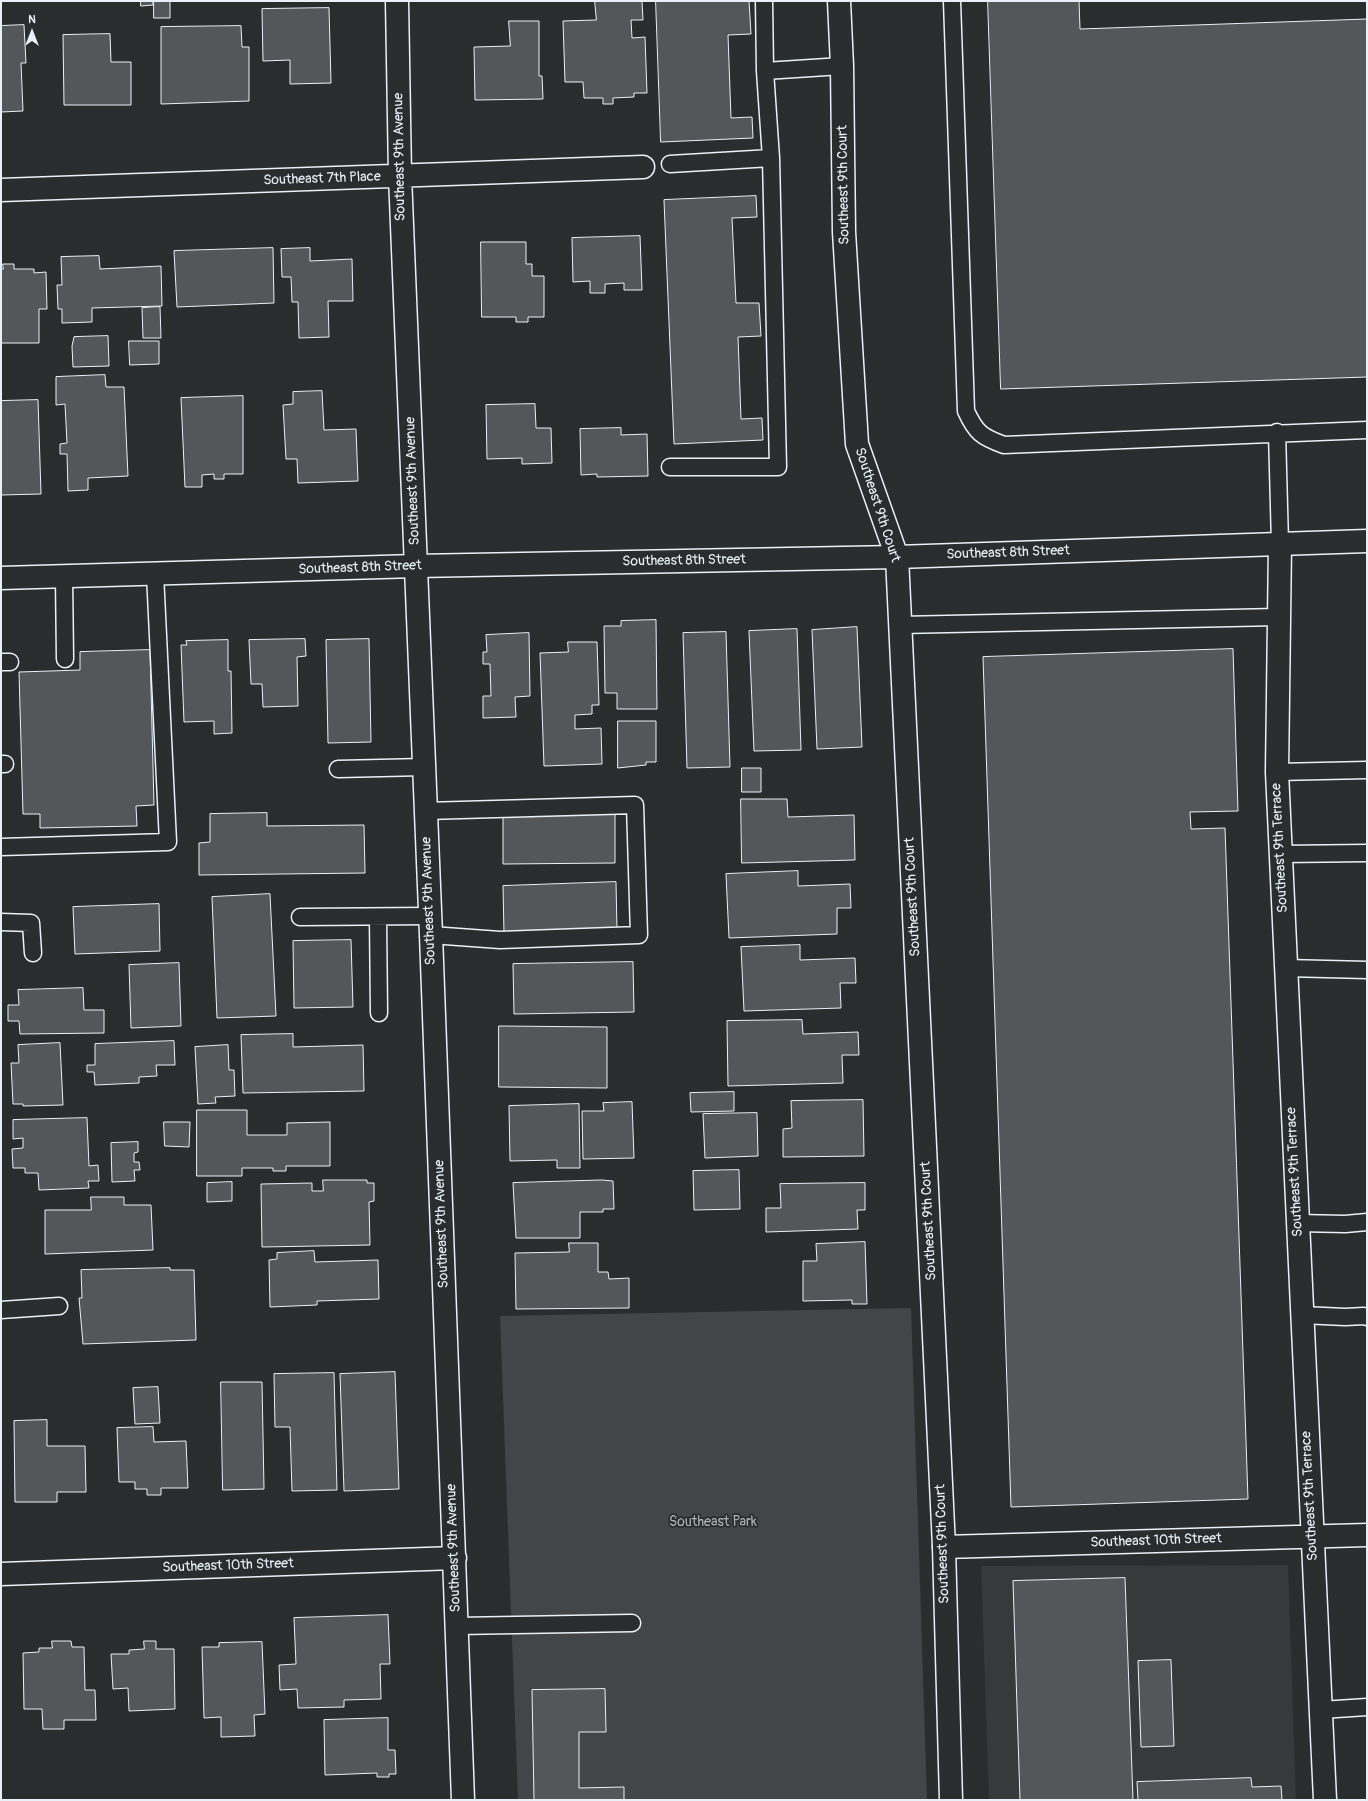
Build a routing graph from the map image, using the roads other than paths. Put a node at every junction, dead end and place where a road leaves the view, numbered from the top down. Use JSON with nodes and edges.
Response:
{"nodes":[{"id":1,"x":398,"y":1,"type":"edge"},
{"id":2,"x":764,"y":1,"type":"edge"},
{"id":3,"x":839,"y":1,"type":"edge"},
{"id":4,"x":952,"y":1,"type":"edge"},
{"id":5,"x":842,"y":66,"type":"junction"},
{"id":6,"x":765,"y":71,"type":"junction"},
{"id":7,"x":771,"y":158,"type":"junction"},
{"id":8,"x":670,"y":164,"type":"dead end"},
{"id":9,"x":643,"y":167,"type":"dead end"},
{"id":10,"x":400,"y":176,"type":"junction"},
{"id":11,"x":1,"y":190,"type":"edge"},
{"id":12,"x":1367,"y":430,"type":"edge"},
{"id":13,"x":1277,"y":432,"type":"junction"},
{"id":14,"x":670,"y":467,"type":"dead end"},
{"id":15,"x":1367,"y":541,"type":"edge"},
{"id":16,"x":1280,"y":544,"type":"junction"},
{"id":17,"x":897,"y":557,"type":"junction"},
{"id":18,"x":416,"y":566,"type":"junction"},
{"id":19,"x":155,"y":574,"type":"junction"},
{"id":20,"x":64,"y":577,"type":"junction"},
{"id":21,"x":1,"y":578,"type":"edge"},
{"id":22,"x":1278,"y":617,"type":"junction"},
{"id":23,"x":900,"y":625,"type":"junction"},
{"id":24,"x":65,"y":658,"type":"dead end"},
{"id":25,"x":424,"y":767,"type":"junction"},
{"id":26,"x":338,"y":769,"type":"dead end"},
{"id":27,"x":1367,"y":770,"type":"edge"},
{"id":28,"x":1277,"y":772,"type":"junction"},
{"id":29,"x":426,"y":811,"type":"junction"},
{"id":30,"x":1,"y":847,"type":"edge"},
{"id":31,"x":1367,"y":853,"type":"edge"},
{"id":32,"x":1280,"y":854,"type":"junction"},
{"id":33,"x":300,"y":917,"type":"dead end"},
{"id":34,"x":378,"y":917,"type":"junction"},
{"id":35,"x":1,"y":922,"type":"edge"},
{"id":36,"x":430,"y":926,"type":"junction"},
{"id":37,"x":33,"y":953,"type":"dead end"},
{"id":38,"x":1285,"y":968,"type":"junction"},
{"id":39,"x":1367,"y":970,"type":"edge"},
{"id":40,"x":379,"y":1013,"type":"dead end"},
{"id":41,"x":1298,"y":1222,"type":"junction"},
{"id":42,"x":1367,"y":1222,"type":"edge"},
{"id":43,"x":59,"y":1306,"type":"dead end"},
{"id":44,"x":1,"y":1310,"type":"edge"},
{"id":45,"x":1302,"y":1315,"type":"junction"},
{"id":46,"x":1367,"y":1317,"type":"edge"},
{"id":47,"x":1367,"y":1535,"type":"edge"},
{"id":48,"x":1312,"y":1537,"type":"junction"},
{"id":49,"x":944,"y":1547,"type":"junction"},
{"id":50,"x":455,"y":1558,"type":"junction"},
{"id":51,"x":1,"y":1574,"type":"edge"},
{"id":52,"x":632,"y":1623,"type":"dead end"},
{"id":53,"x":457,"y":1626,"type":"junction"},
{"id":54,"x":1367,"y":1707,"type":"edge"},
{"id":55,"x":1321,"y":1710,"type":"junction"},
{"id":56,"x":463,"y":1800,"type":"edge"},
{"id":57,"x":952,"y":1800,"type":"edge"},
{"id":58,"x":1326,"y":1800,"type":"edge"}],
"edges":[{"from":1,"to":10,"type":"street","name":"Southeast 9th Avenue"},
{"from":2,"to":6,"type":"lane"},
{"from":3,"to":5,"type":"street","name":"Southeast 9th Court"},
{"from":4,"to":13,"type":"lane"},
{"from":5,"to":6,"type":"lane"},
{"from":5,"to":17,"type":"street","name":"Southeast 9th Court"},
{"from":6,"to":7,"type":"lane"},
{"from":7,"to":8,"type":"lane"},
{"from":7,"to":14,"type":"lane"},
{"from":9,"to":10,"type":"street","name":"Southeast 7th Place"},
{"from":10,"to":11,"type":"street","name":"Southeast 7th Place"},
{"from":10,"to":18,"type":"street","name":"Southeast 9th Avenue"},
{"from":12,"to":13,"type":"lane"},
{"from":13,"to":16,"type":"lane"},
{"from":15,"to":16,"type":"street","name":"Southeast 8th Street"},
{"from":16,"to":17,"type":"street","name":"Southeast 8th Street"},
{"from":16,"to":22,"type":"street","name":"Southeast 9th Terrace"},
{"from":17,"to":18,"type":"street","name":"Southeast 8th Street"},
{"from":17,"to":23,"type":"street","name":"Southeast 9th Court"},
{"from":18,"to":19,"type":"street","name":"Southeast 8th Street"},
{"from":18,"to":25,"type":"street","name":"Southeast 9th Avenue"},
{"from":19,"to":20,"type":"street","name":"Southeast 8th Street"},
{"from":19,"to":30,"type":"lane"},
{"from":20,"to":21,"type":"street","name":"Southeast 8th Street"},
{"from":20,"to":24,"type":"lane"},
{"from":22,"to":23,"type":"lane"},
{"from":22,"to":28,"type":"street","name":"Southeast 9th Terrace"},
{"from":23,"to":49,"type":"street","name":"Southeast 9th Court"},
{"from":25,"to":26,"type":"lane"},
{"from":25,"to":29,"type":"street","name":"Southeast 9th Avenue"},
{"from":27,"to":28,"type":"lane"},
{"from":28,"to":32,"type":"street","name":"Southeast 9th Terrace"},
{"from":29,"to":36,"type":"street","name":"Southeast 9th Avenue"},
{"from":29,"to":36,"type":"lane"},
{"from":31,"to":32,"type":"lane"},
{"from":32,"to":38,"type":"street","name":"Southeast 9th Terrace"},
{"from":33,"to":34,"type":"lane"},
{"from":34,"to":36,"type":"lane"},
{"from":34,"to":40,"type":"lane"},
{"from":35,"to":37,"type":"lane"},
{"from":36,"to":50,"type":"street","name":"Southeast 9th Avenue"},
{"from":38,"to":39,"type":"lane"},
{"from":38,"to":41,"type":"street","name":"Southeast 9th Terrace"},
{"from":41,"to":42,"type":"lane"},
{"from":41,"to":45,"type":"street","name":"Southeast 9th Terrace"},
{"from":43,"to":44,"type":"lane"},
{"from":45,"to":46,"type":"lane"},
{"from":45,"to":48,"type":"street","name":"Southeast 9th Terrace"},
{"from":47,"to":48,"type":"street","name":"Southeast 10th Street"},
{"from":48,"to":49,"type":"street","name":"Southeast 10th Street"},
{"from":48,"to":55,"type":"street","name":"Southeast 9th Terrace"},
{"from":49,"to":57,"type":"street","name":"Southeast 9th Court"},
{"from":50,"to":51,"type":"street","name":"Southeast 10th Street"},
{"from":50,"to":53,"type":"street","name":"Southeast 9th Avenue"},
{"from":52,"to":53,"type":"lane"},
{"from":53,"to":56,"type":"street","name":"Southeast 9th Avenue"},
{"from":54,"to":55,"type":"lane"},
{"from":55,"to":58,"type":"street","name":"Southeast 9th Terrace"}]}
